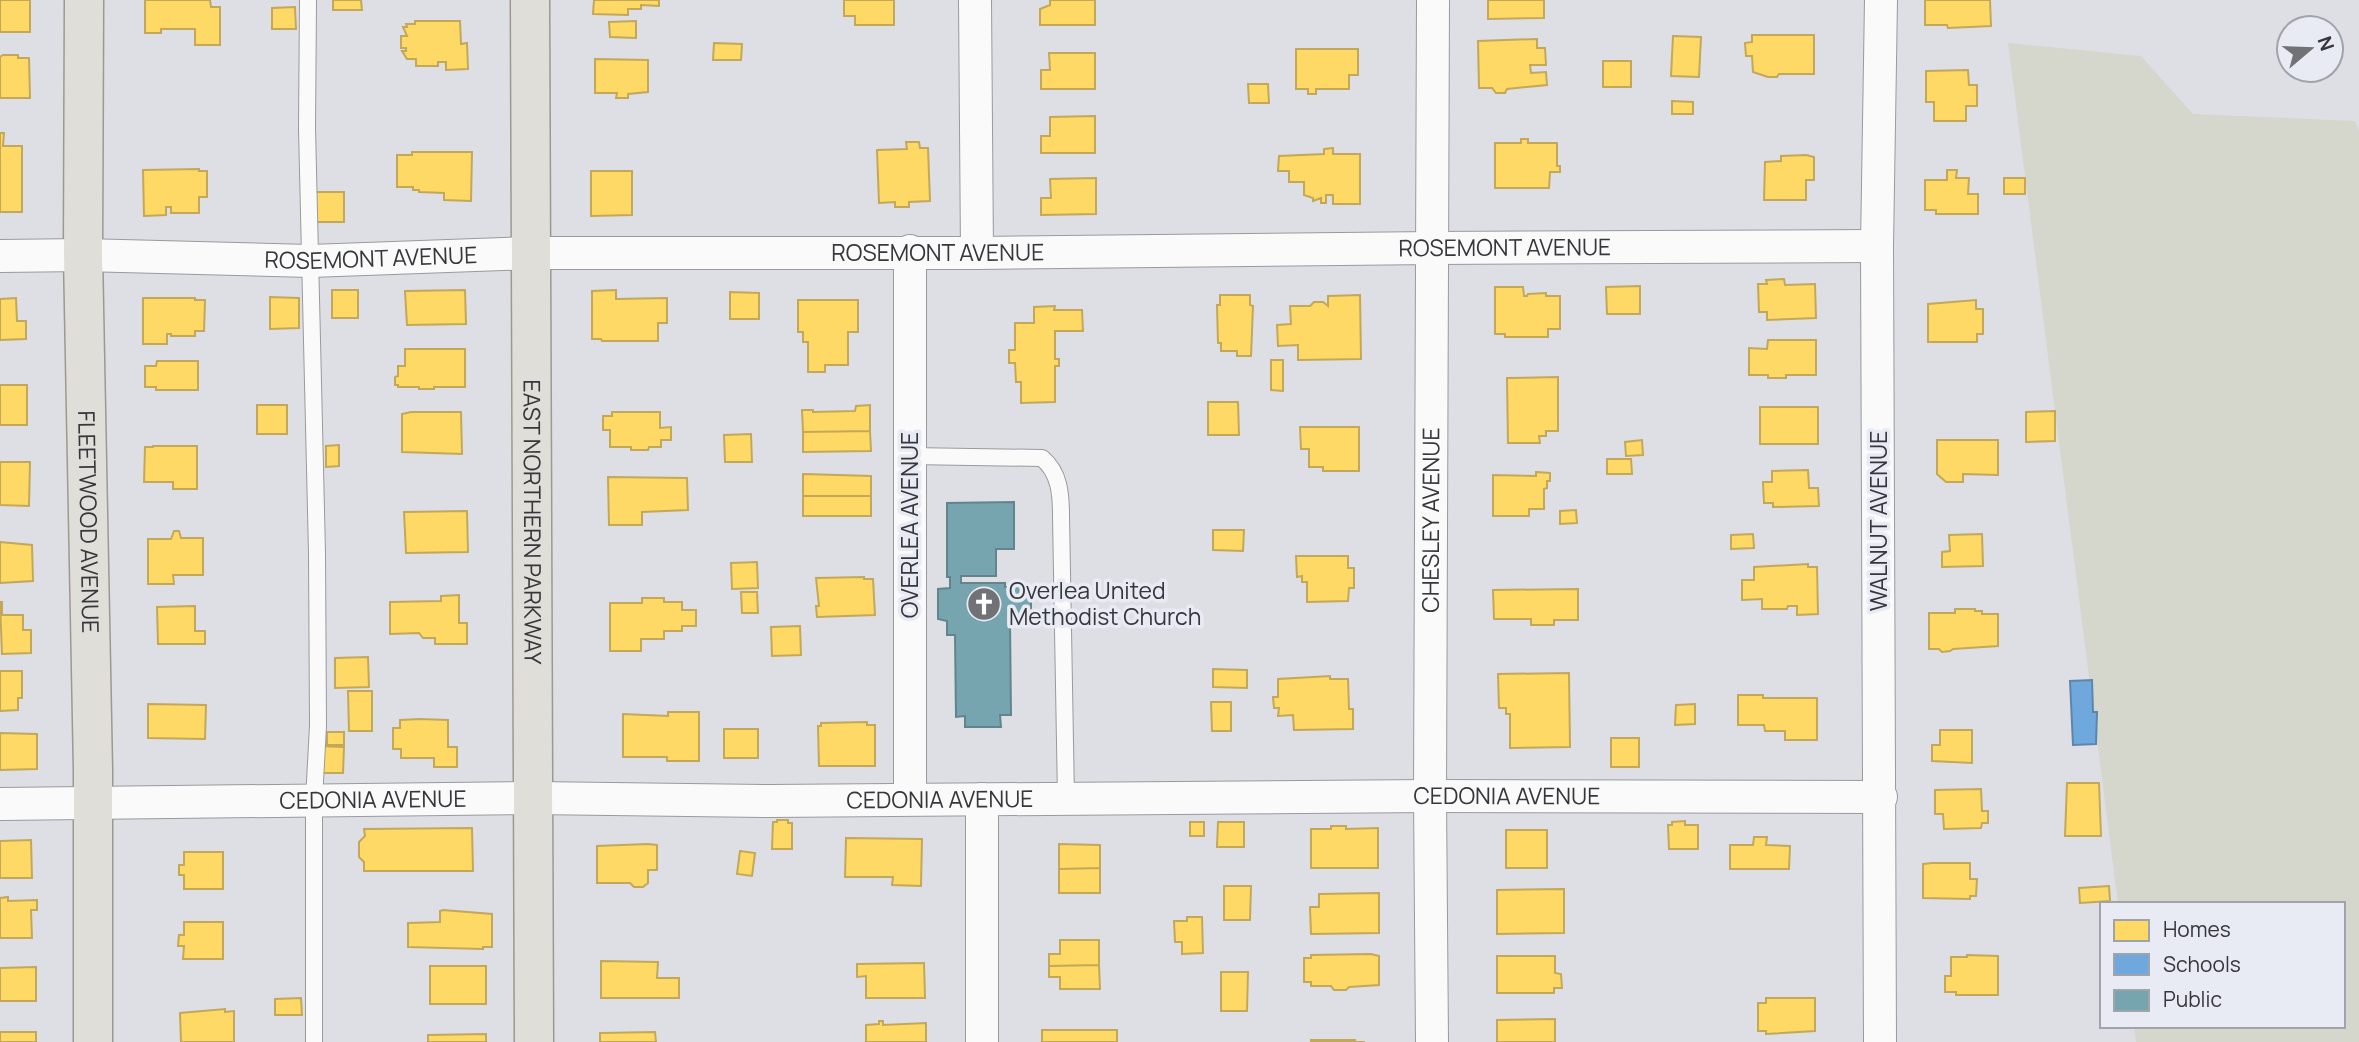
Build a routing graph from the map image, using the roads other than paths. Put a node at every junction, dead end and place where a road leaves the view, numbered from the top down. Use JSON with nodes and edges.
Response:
{"nodes":[{"id":1,"x":84,"y":0,"type":"edge"},
{"id":2,"x":308,"y":0,"type":"edge"},
{"id":3,"x":530,"y":0,"type":"edge"},
{"id":4,"x":975,"y":0,"type":"edge"},
{"id":5,"x":1433,"y":0,"type":"edge"},
{"id":6,"x":1881,"y":0,"type":"edge"},
{"id":7,"x":1877,"y":246,"type":"junction"},
{"id":8,"x":1433,"y":248,"type":"junction"},
{"id":9,"x":910,"y":251,"type":"junction"},
{"id":10,"x":532,"y":253,"type":"junction"},
{"id":11,"x":976,"y":253,"type":"junction"},
{"id":12,"x":83,"y":255,"type":"junction"},
{"id":13,"x":0,"y":256,"type":"edge"},
{"id":14,"x":310,"y":261,"type":"junction"},
{"id":15,"x":911,"y":456,"type":"junction"},
{"id":16,"x":1430,"y":796,"type":"junction"},
{"id":17,"x":534,"y":797,"type":"junction"},
{"id":18,"x":1881,"y":797,"type":"junction"},
{"id":19,"x":910,"y":799,"type":"junction"},
{"id":20,"x":982,"y":799,"type":"junction"},
{"id":21,"x":1066,"y":799,"type":"junction"},
{"id":22,"x":314,"y":800,"type":"junction"},
{"id":23,"x":93,"y":802,"type":"junction"},
{"id":24,"x":0,"y":804,"type":"edge"},
{"id":25,"x":93,"y":1042,"type":"edge"},
{"id":26,"x":314,"y":1042,"type":"edge"},
{"id":27,"x":534,"y":1042,"type":"edge"},
{"id":28,"x":982,"y":1042,"type":"edge"},
{"id":29,"x":1432,"y":1042,"type":"edge"},
{"id":30,"x":1880,"y":1042,"type":"edge"}],
"edges":[{"from":1,"to":12,"type":"main road","name":"FLEETWOOD AVENUE"},
{"from":2,"to":14,"type":"lane"},
{"from":3,"to":10,"type":"main road","name":"EAST NORTHERN PARKWAY"},
{"from":4,"to":11,"type":"street"},
{"from":5,"to":8,"type":"street","name":"CHESLEY AVENUE"},
{"from":6,"to":7,"type":"street","name":"WALNUT AVENUE"},
{"from":7,"to":8,"type":"street","name":"ROSEMONT AVENUE"},
{"from":7,"to":18,"type":"street","name":"WALNUT AVENUE"},
{"from":8,"to":11,"type":"street","name":"ROSEMONT AVENUE"},
{"from":8,"to":16,"type":"street","name":"CHESLEY AVENUE"},
{"from":9,"to":10,"type":"street","name":"ROSEMONT AVENUE"},
{"from":9,"to":11,"type":"street","name":"ROSEMONT AVENUE"},
{"from":9,"to":15,"type":"street","name":"OVERLEA AVENUE"},
{"from":10,"to":14,"type":"street","name":"ROSEMONT AVENUE"},
{"from":10,"to":17,"type":"main road","name":"EAST NORTHERN PARKWAY"},
{"from":12,"to":13,"type":"street","name":"ROSEMONT AVENUE"},
{"from":12,"to":14,"type":"street","name":"ROSEMONT AVENUE"},
{"from":12,"to":23,"type":"main road","name":"FLEETWOOD AVENUE"},
{"from":14,"to":22,"type":"lane"},
{"from":15,"to":19,"type":"street","name":"OVERLEA AVENUE"},
{"from":15,"to":21,"type":"lane"},
{"from":16,"to":18,"type":"street","name":"CEDONIA AVENUE"},
{"from":16,"to":21,"type":"street","name":"CEDONIA AVENUE"},
{"from":16,"to":29,"type":"street","name":"CHESLEY AVENUE"},
{"from":17,"to":19,"type":"street","name":"CEDONIA AVENUE"},
{"from":17,"to":22,"type":"street","name":"CEDONIA AVENUE"},
{"from":17,"to":27,"type":"main road","name":"EAST NORTHERN PARKWAY"},
{"from":18,"to":30,"type":"street","name":"WALNUT AVENUE"},
{"from":19,"to":20,"type":"street","name":"CEDONIA AVENUE"},
{"from":20,"to":21,"type":"street","name":"CEDONIA AVENUE"},
{"from":20,"to":28,"type":"street"},
{"from":22,"to":23,"type":"street","name":"CEDONIA AVENUE"},
{"from":22,"to":26,"type":"lane"},
{"from":23,"to":24,"type":"street","name":"CEDONIA AVENUE"},
{"from":23,"to":25,"type":"main road","name":"FLEETWOOD AVENUE"}]}
